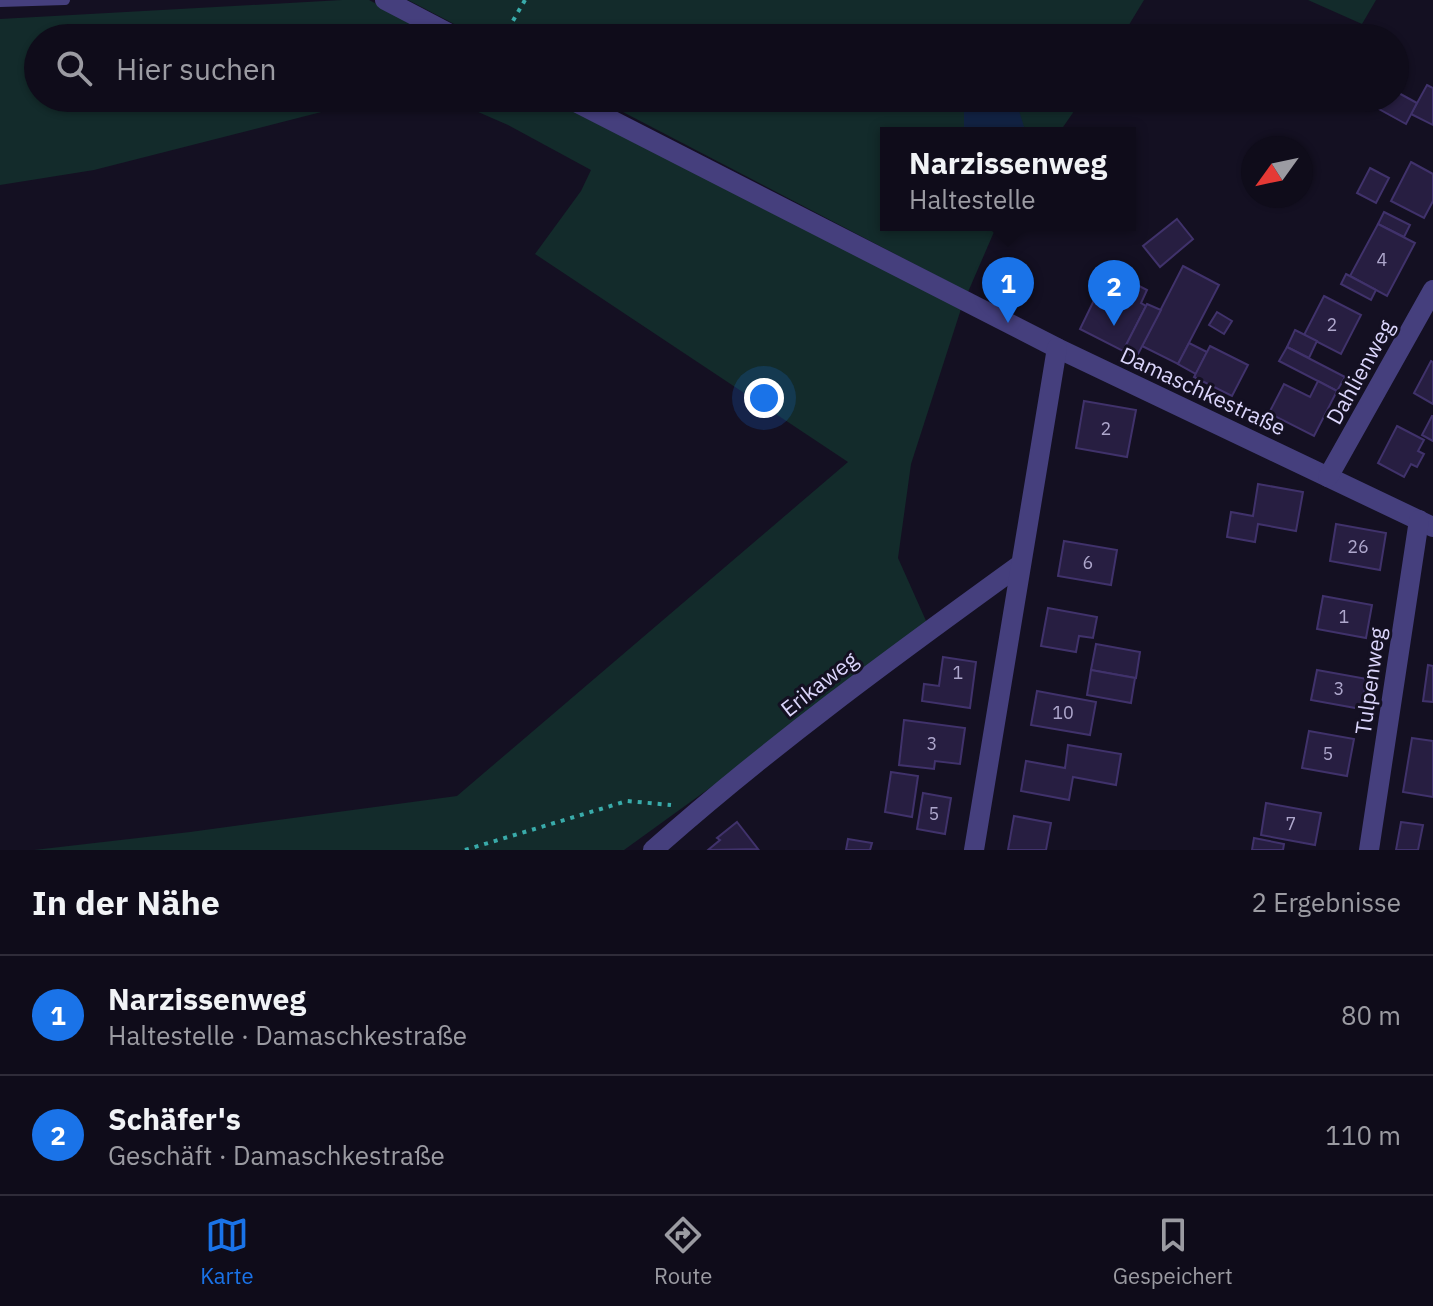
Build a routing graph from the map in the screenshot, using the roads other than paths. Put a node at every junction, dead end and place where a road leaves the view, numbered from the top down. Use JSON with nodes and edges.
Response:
{"nodes":[{"id":1,"x":65,"y":0,"type":"edge"},
{"id":2,"x":385,"y":0,"type":"edge"},
{"id":3,"x":0,"y":2,"type":"edge"},
{"id":4,"x":435,"y":24,"type":"edge"},
{"id":5,"x":595,"y":112,"type":"edge"},
{"id":6,"x":1433,"y":290,"type":"edge"},
{"id":7,"x":1057,"y":348,"type":"junction"},
{"id":8,"x":1328,"y":477,"type":"junction"},
{"id":9,"x":1426,"y":524,"type":"edge"},
{"id":10,"x":1021,"y":564,"type":"junction"},
{"id":11,"x":653,"y":850,"type":"edge"},
{"id":12,"x":974,"y":850,"type":"edge"},
{"id":13,"x":1369,"y":850,"type":"edge"}],
"edges":[{"from":1,"to":3,"type":"lane"},
{"from":2,"to":4,"type":"street"},
{"from":5,"to":7,"type":"street","name":"Damaschkestraße"},
{"from":6,"to":8,"type":"street","name":"Dahlienweg"},
{"from":7,"to":8,"type":"street","name":"Damaschkestraße"},
{"from":7,"to":10,"type":"street"},
{"from":8,"to":9,"type":"street","name":"Damaschkestraße"},
{"from":9,"to":13,"type":"street","name":"Tulpenweg"},
{"from":10,"to":11,"type":"street","name":"Erikaweg"},
{"from":10,"to":12,"type":"street"}]}
